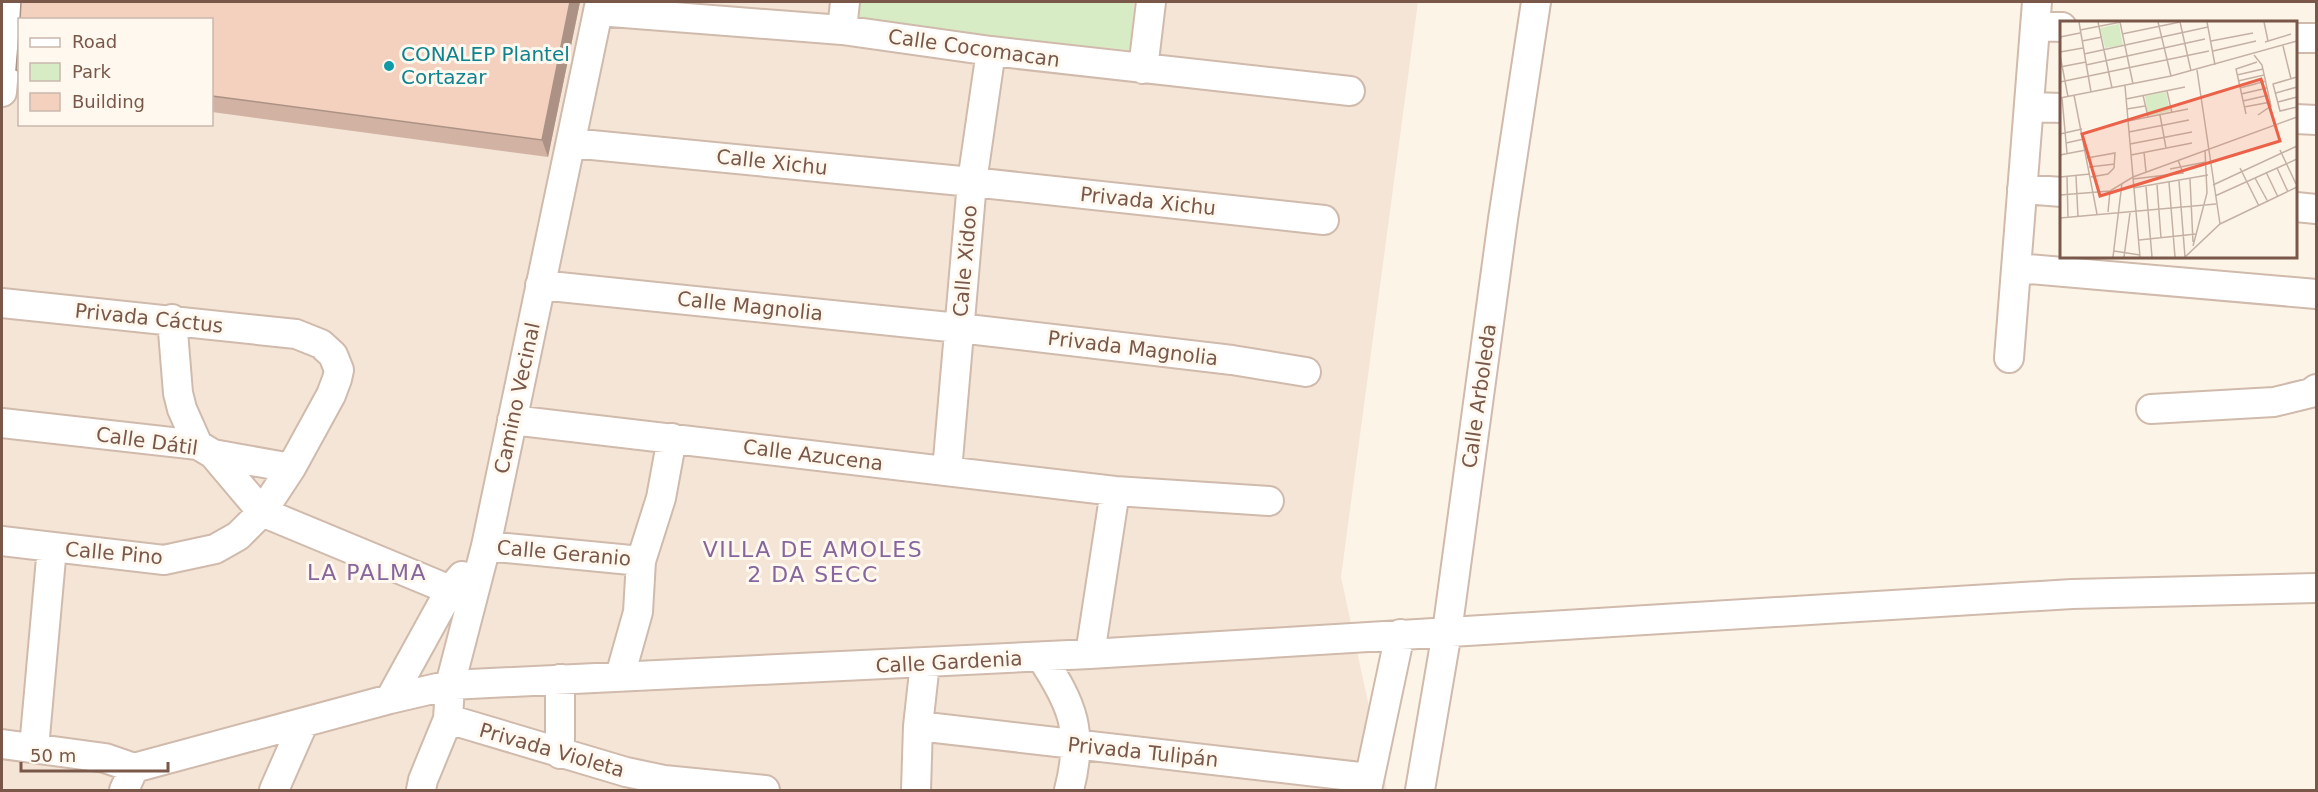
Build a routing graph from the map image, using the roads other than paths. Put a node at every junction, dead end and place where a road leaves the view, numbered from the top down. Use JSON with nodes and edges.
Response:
{"nodes":[{"id":1,"x":10,"y":2,"type":"edge"},
{"id":2,"x":845,"y":2,"type":"edge"},
{"id":3,"x":1151,"y":2,"type":"edge"},
{"id":4,"x":1536,"y":2,"type":"edge"},
{"id":5,"x":599,"y":6,"type":"edge"},
{"id":6,"x":2045,"y":18,"type":"edge"},
{"id":7,"x":842,"y":30,"type":"junction"},
{"id":8,"x":2297,"y":38,"type":"edge"},
{"id":9,"x":2316,"y":38,"type":"edge"},
{"id":10,"x":991,"y":51,"type":"junction"},
{"id":11,"x":1143,"y":69,"type":"junction"},
{"id":12,"x":2,"y":76,"type":"edge"},
{"id":13,"x":1350,"y":91,"type":"dead end"},
{"id":14,"x":2030,"y":106,"type":"junction"},
{"id":15,"x":2060,"y":108,"type":"edge"},
{"id":16,"x":2297,"y":119,"type":"edge"},
{"id":17,"x":2316,"y":120,"type":"edge"},
{"id":18,"x":571,"y":143,"type":"junction"},
{"id":19,"x":972,"y":182,"type":"junction"},
{"id":20,"x":2022,"y":189,"type":"junction"},
{"id":21,"x":2060,"y":192,"type":"edge"},
{"id":22,"x":2297,"y":207,"type":"edge"},
{"id":23,"x":2316,"y":209,"type":"edge"},
{"id":24,"x":1324,"y":220,"type":"dead end"},
{"id":25,"x":2017,"y":268,"type":"junction"},
{"id":26,"x":540,"y":285,"type":"junction"},
{"id":27,"x":2316,"y":294,"type":"edge"},
{"id":28,"x":2,"y":303,"type":"edge"},
{"id":29,"x":172,"y":319,"type":"junction"},
{"id":30,"x":959,"y":328,"type":"junction"},
{"id":31,"x":2009,"y":358,"type":"dead end"},
{"id":32,"x":1306,"y":372,"type":"dead end"},
{"id":33,"x":2316,"y":389,"type":"edge"},
{"id":34,"x":2151,"y":409,"type":"dead end"},
{"id":35,"x":512,"y":420,"type":"junction"},
{"id":36,"x":2,"y":423,"type":"edge"},
{"id":37,"x":672,"y":438,"type":"junction"},
{"id":38,"x":206,"y":449,"type":"junction"},
{"id":39,"x":291,"y":468,"type":"junction"},
{"id":40,"x":947,"y":471,"type":"junction"},
{"id":41,"x":1114,"y":491,"type":"junction"},
{"id":42,"x":1269,"y":501,"type":"dead end"},
{"id":43,"x":262,"y":512,"type":"junction"},
{"id":44,"x":2,"y":541,"type":"edge"},
{"id":45,"x":52,"y":547,"type":"junction"},
{"id":46,"x":483,"y":558,"type":"junction"},
{"id":47,"x":641,"y":561,"type":"junction"},
{"id":48,"x":2316,"y":588,"type":"edge"},
{"id":49,"x":450,"y":590,"type":"junction"},
{"id":50,"x":1447,"y":632,"type":"junction"},
{"id":51,"x":1400,"y":634,"type":"junction"},
{"id":52,"x":1090,"y":654,"type":"junction"},
{"id":53,"x":1041,"y":657,"type":"junction"},
{"id":54,"x":925,"y":663,"type":"junction"},
{"id":55,"x":620,"y":676,"type":"junction"},
{"id":56,"x":560,"y":679,"type":"junction"},
{"id":57,"x":450,"y":685,"type":"junction"},
{"id":58,"x":390,"y":699,"type":"junction"},
{"id":59,"x":448,"y":719,"type":"junction"},
{"id":60,"x":303,"y":724,"type":"junction"},
{"id":61,"x":918,"y":726,"type":"junction"},
{"id":62,"x":2,"y":744,"type":"edge"},
{"id":63,"x":1077,"y":745,"type":"junction"},
{"id":64,"x":34,"y":748,"type":"junction"},
{"id":65,"x":560,"y":753,"type":"junction"},
{"id":66,"x":129,"y":779,"type":"edge"},
{"id":67,"x":1368,"y":784,"type":"edge"},
{"id":68,"x":274,"y":790,"type":"edge"},
{"id":69,"x":421,"y":790,"type":"edge"},
{"id":70,"x":765,"y":790,"type":"edge"},
{"id":71,"x":916,"y":790,"type":"edge"},
{"id":72,"x":1069,"y":790,"type":"edge"},
{"id":73,"x":1420,"y":790,"type":"edge"}],
"edges":[{"from":1,"to":12,"type":"street"},
{"from":2,"to":7,"type":"street"},
{"from":3,"to":11,"type":"street"},
{"from":4,"to":50,"type":"street","name":"Calle Arboleda"},
{"from":5,"to":7,"type":"street","name":"Calle Cocomacan"},
{"from":5,"to":18,"type":"street","name":"Camino Vecinal"},
{"from":6,"to":14,"type":"street"},
{"from":7,"to":10,"type":"street","name":"Calle Cocomacan"},
{"from":8,"to":9,"type":"street"},
{"from":10,"to":11,"type":"street","name":"Calle Cocomacan"},
{"from":10,"to":19,"type":"street","name":"Calle Xidoo"},
{"from":11,"to":13,"type":"street","name":"Calle Cocomacan"},
{"from":14,"to":15,"type":"street"},
{"from":14,"to":20,"type":"street"},
{"from":16,"to":17,"type":"street"},
{"from":18,"to":19,"type":"street","name":"Calle Xichu"},
{"from":18,"to":26,"type":"street","name":"Camino Vecinal"},
{"from":19,"to":24,"type":"street","name":"Privada Xichu"},
{"from":19,"to":30,"type":"street","name":"Calle Xidoo"},
{"from":20,"to":21,"type":"street"},
{"from":20,"to":25,"type":"street"},
{"from":22,"to":23,"type":"street"},
{"from":25,"to":27,"type":"street"},
{"from":25,"to":31,"type":"street"},
{"from":26,"to":30,"type":"street","name":"Calle Magnolia"},
{"from":26,"to":35,"type":"street","name":"Camino Vecinal"},
{"from":28,"to":29,"type":"street","name":"Privada Cáctus"},
{"from":29,"to":38,"type":"street"},
{"from":29,"to":39,"type":"street","name":"Privada Cáctus"},
{"from":30,"to":32,"type":"street","name":"Privada Magnolia"},
{"from":30,"to":40,"type":"street","name":"Calle Xidoo"},
{"from":33,"to":34,"type":"street"},
{"from":35,"to":37,"type":"street","name":"Calle Azucena"},
{"from":35,"to":46,"type":"street","name":"Camino Vecinal"},
{"from":36,"to":38,"type":"street","name":"Calle Dátil"},
{"from":37,"to":40,"type":"street","name":"Calle Azucena"},
{"from":37,"to":47,"type":"street"},
{"from":38,"to":39,"type":"street","name":"Calle Dátil"},
{"from":38,"to":43,"type":"street"},
{"from":39,"to":43,"type":"street","name":"Calle Pino"},
{"from":40,"to":41,"type":"street","name":"Calle Azucena"},
{"from":41,"to":42,"type":"street","name":"Calle Azucena"},
{"from":41,"to":52,"type":"street"},
{"from":43,"to":45,"type":"street","name":"Calle Pino"},
{"from":43,"to":49,"type":"street"},
{"from":44,"to":45,"type":"street","name":"Calle Pino"},
{"from":45,"to":64,"type":"street"},
{"from":46,"to":47,"type":"street","name":"Calle Geranio"},
{"from":46,"to":49,"type":"street"},
{"from":46,"to":57,"type":"street","name":"Camino Vecinal"},
{"from":47,"to":55,"type":"street"},
{"from":48,"to":50,"type":"street","name":"Calle Gardenia"},
{"from":49,"to":58,"type":"street"},
{"from":50,"to":51,"type":"street","name":"Calle Gardenia"},
{"from":50,"to":73,"type":"street","name":"Calle Arboleda"},
{"from":51,"to":52,"type":"street","name":"Calle Gardenia"},
{"from":51,"to":67,"type":"street"},
{"from":52,"to":53,"type":"street","name":"Calle Gardenia"},
{"from":53,"to":54,"type":"street","name":"Calle Gardenia"},
{"from":53,"to":63,"type":"street"},
{"from":54,"to":55,"type":"street","name":"Calle Gardenia"},
{"from":54,"to":61,"type":"street"},
{"from":55,"to":56,"type":"street","name":"Calle Gardenia"},
{"from":56,"to":57,"type":"street","name":"Calle Gardenia"},
{"from":56,"to":65,"type":"street"},
{"from":57,"to":58,"type":"street","name":"Calle Gardenia"},
{"from":57,"to":59,"type":"street","name":"Camino Vecinal"},
{"from":58,"to":60,"type":"street","name":"Calle Gardenia"},
{"from":59,"to":65,"type":"street","name":"Privada Violeta"},
{"from":59,"to":69,"type":"street","name":"Camino Vecinal"},
{"from":60,"to":66,"type":"street","name":"Calle Gardenia"},
{"from":60,"to":68,"type":"street"},
{"from":61,"to":63,"type":"street","name":"Privada Tulipán"},
{"from":61,"to":71,"type":"street"},
{"from":62,"to":64,"type":"street"},
{"from":63,"to":67,"type":"street","name":"Privada Tulipán"},
{"from":63,"to":72,"type":"street"},
{"from":64,"to":66,"type":"street"},
{"from":65,"to":70,"type":"street","name":"Privada Violeta"}]}
